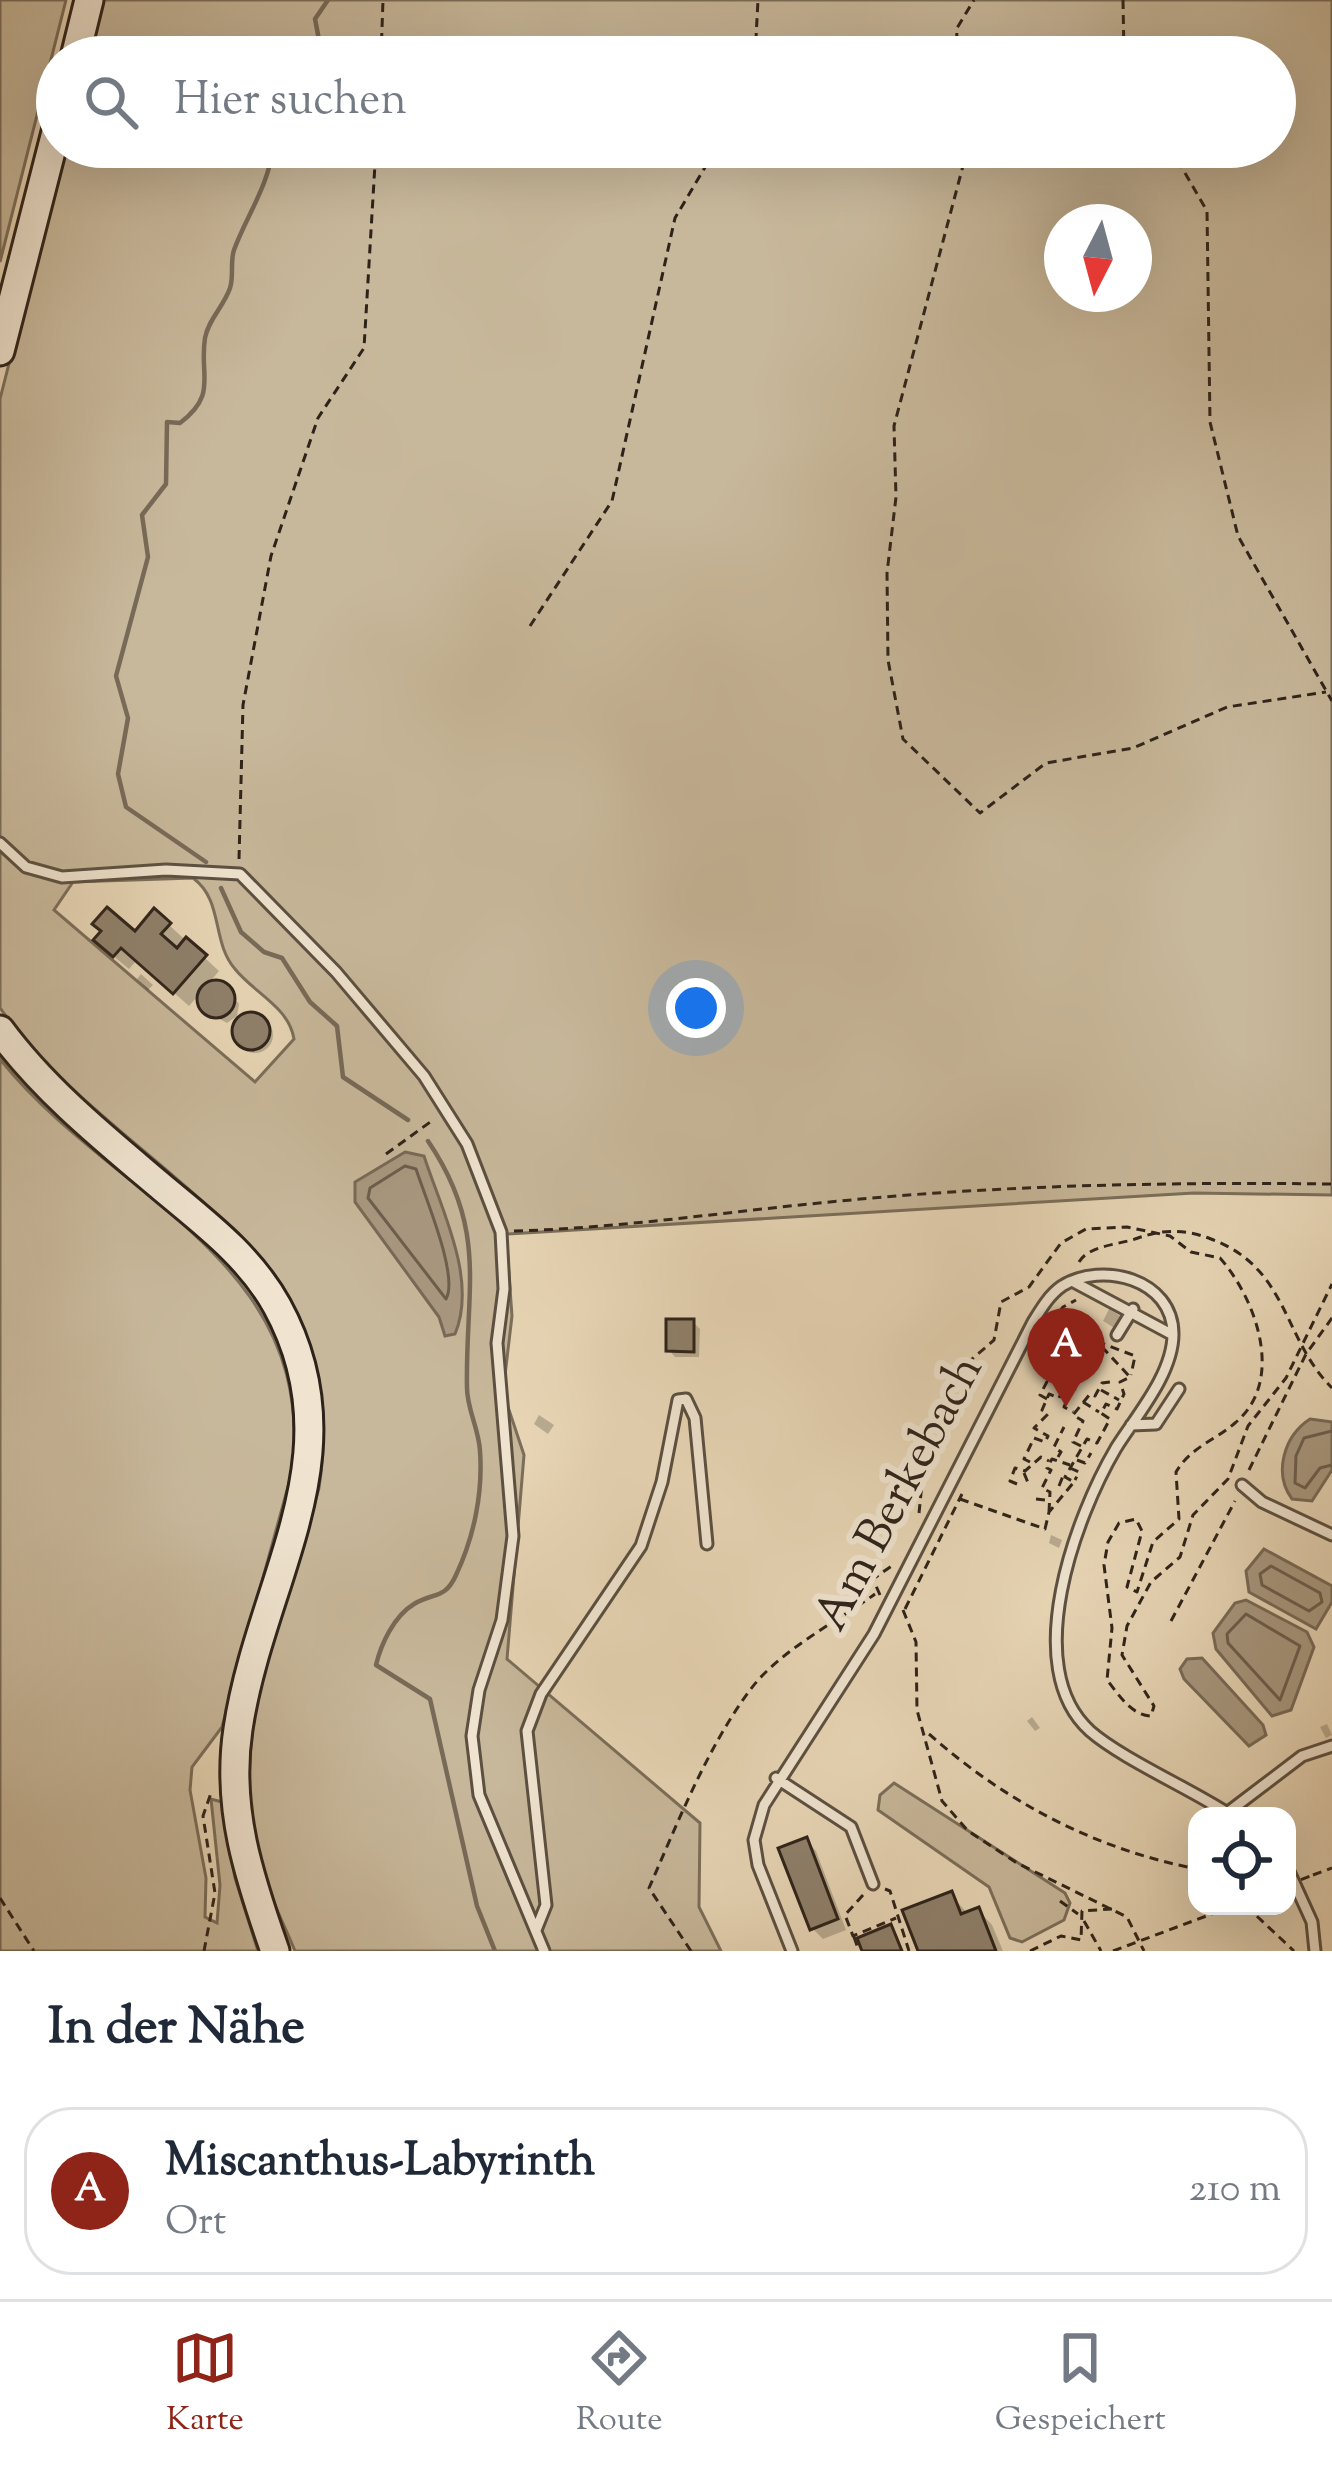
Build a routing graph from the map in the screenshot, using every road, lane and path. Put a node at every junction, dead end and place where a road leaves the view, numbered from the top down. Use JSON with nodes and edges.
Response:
{"nodes":[{"id":1,"x":89,"y":0,"type":"edge"},
{"id":2,"x":383,"y":0,"type":"edge"},
{"id":3,"x":758,"y":0,"type":"edge"},
{"id":4,"x":974,"y":0,"type":"edge"},
{"id":5,"x":1123,"y":0,"type":"edge"},
{"id":6,"x":80,"y":36,"type":"edge"},
{"id":7,"x":382,"y":36,"type":"edge"},
{"id":8,"x":756,"y":36,"type":"edge"},
{"id":9,"x":957,"y":36,"type":"edge"},
{"id":10,"x":1124,"y":36,"type":"edge"},
{"id":11,"x":47,"y":168,"type":"edge"},
{"id":12,"x":375,"y":168,"type":"edge"},
{"id":13,"x":705,"y":168,"type":"edge"},
{"id":14,"x":962,"y":168,"type":"edge"},
{"id":15,"x":1182,"y":168,"type":"edge"},
{"id":16,"x":0,"y":351,"type":"edge"},
{"id":17,"x":530,"y":626,"type":"dead end"},
{"id":18,"x":1326,"y":692,"type":"junction"},
{"id":19,"x":1332,"y":701,"type":"edge"},
{"id":20,"x":0,"y":843,"type":"edge"},
{"id":21,"x":240,"y":874,"type":"junction"},
{"id":22,"x":0,"y":1030,"type":"edge"},
{"id":23,"x":447,"y":1110,"type":"junction"},
{"id":24,"x":386,"y":1154,"type":"dead end"},
{"id":25,"x":1332,"y":1184,"type":"edge"},
{"id":26,"x":501,"y":1232,"type":"junction"},
{"id":27,"x":1153,"y":1233,"type":"junction"},
{"id":28,"x":1072,"y":1281,"type":"junction"},
{"id":29,"x":1332,"y":1284,"type":"edge"},
{"id":30,"x":1110,"y":1298,"type":"junction"},
{"id":31,"x":1133,"y":1309,"type":"junction"},
{"id":32,"x":1332,"y":1318,"type":"edge"},
{"id":33,"x":1117,"y":1335,"type":"joint"},
{"id":34,"x":1173,"y":1335,"type":"junction"},
{"id":35,"x":1303,"y":1338,"type":"junction"},
{"id":36,"x":1040,"y":1341,"type":"dead end"},
{"id":37,"x":1102,"y":1347,"type":"junction"},
{"id":38,"x":1072,"y":1348,"type":"junction"},
{"id":39,"x":1306,"y":1354,"type":"junction"},
{"id":40,"x":1067,"y":1358,"type":"junction"},
{"id":41,"x":1091,"y":1371,"type":"dead end"},
{"id":42,"x":1058,"y":1376,"type":"junction"},
{"id":43,"x":1130,"y":1377,"type":"junction"},
{"id":44,"x":1110,"y":1382,"type":"dead end"},
{"id":45,"x":1065,"y":1386,"type":"junction"},
{"id":46,"x":1332,"y":1388,"type":"edge"},
{"id":47,"x":1100,"y":1389,"type":"junction"},
{"id":48,"x":1179,"y":1389,"type":"dead end"},
{"id":49,"x":1047,"y":1399,"type":"junction"},
{"id":50,"x":1120,"y":1401,"type":"junction"},
{"id":51,"x":1066,"y":1402,"type":"dead end"},
{"id":52,"x":1083,"y":1402,"type":"junction"},
{"id":53,"x":1075,"y":1412,"type":"junction"},
{"id":54,"x":1101,"y":1413,"type":"junction"},
{"id":55,"x":1130,"y":1425,"type":"junction"},
{"id":56,"x":1064,"y":1426,"type":"dead end"},
{"id":57,"x":1048,"y":1436,"type":"junction"},
{"id":58,"x":1058,"y":1441,"type":"junction"},
{"id":59,"x":1082,"y":1447,"type":"junction"},
{"id":60,"x":1091,"y":1453,"type":"dead end"},
{"id":61,"x":1057,"y":1459,"type":"junction"},
{"id":62,"x":1076,"y":1459,"type":"junction"},
{"id":63,"x":1030,"y":1462,"type":"junction"},
{"id":64,"x":1050,"y":1462,"type":"junction"},
{"id":65,"x":1071,"y":1467,"type":"junction"},
{"id":66,"x":1025,"y":1471,"type":"junction"},
{"id":67,"x":1065,"y":1477,"type":"junction"},
{"id":68,"x":1074,"y":1482,"type":"junction"},
{"id":69,"x":1018,"y":1484,"type":"dead end"},
{"id":70,"x":1029,"y":1485,"type":"dead end"},
{"id":71,"x":1243,"y":1485,"type":"junction"},
{"id":72,"x":1059,"y":1486,"type":"dead end"},
{"id":73,"x":1036,"y":1499,"type":"dead end"},
{"id":74,"x":1046,"y":1500,"type":"junction"},
{"id":75,"x":1049,"y":1511,"type":"junction"},
{"id":76,"x":917,"y":1518,"type":"dead end"},
{"id":77,"x":1332,"y":1535,"type":"edge"},
{"id":78,"x":707,"y":1544,"type":"dead end"},
{"id":79,"x":898,"y":1555,"type":"dead end"},
{"id":80,"x":877,"y":1593,"type":"junction"},
{"id":81,"x":891,"y":1601,"type":"junction"},
{"id":82,"x":904,"y":1611,"type":"junction"},
{"id":83,"x":1172,"y":1621,"type":"dead end"},
{"id":84,"x":928,"y":1733,"type":"junction"},
{"id":85,"x":1332,"y":1746,"type":"edge"},
{"id":86,"x":776,"y":1778,"type":"junction"},
{"id":87,"x":234,"y":1780,"type":"junction"},
{"id":88,"x":1218,"y":1807,"type":"edge"},
{"id":89,"x":1239,"y":1807,"type":"edge"},
{"id":90,"x":1188,"y":1868,"type":"edge"},
{"id":91,"x":1332,"y":1868,"type":"edge"},
{"id":92,"x":1296,"y":1881,"type":"edge"},
{"id":93,"x":873,"y":1884,"type":"junction"},
{"id":94,"x":1296,"y":1887,"type":"edge"},
{"id":95,"x":0,"y":1898,"type":"edge"},
{"id":96,"x":1060,"y":1901,"type":"dead end"},
{"id":97,"x":1114,"y":1909,"type":"junction"},
{"id":98,"x":1209,"y":1915,"type":"edge"},
{"id":99,"x":1256,"y":1915,"type":"edge"},
{"id":100,"x":1080,"y":1916,"type":"junction"},
{"id":101,"x":896,"y":1918,"type":"junction"},
{"id":102,"x":536,"y":1930,"type":"junction"},
{"id":103,"x":854,"y":1936,"type":"junction"},
{"id":104,"x":1140,"y":1941,"type":"junction"},
{"id":105,"x":34,"y":1951,"type":"edge"},
{"id":106,"x":204,"y":1951,"type":"edge"},
{"id":107,"x":275,"y":1951,"type":"edge"},
{"id":108,"x":544,"y":1951,"type":"edge"},
{"id":109,"x":691,"y":1951,"type":"edge"},
{"id":110,"x":792,"y":1951,"type":"edge"},
{"id":111,"x":859,"y":1951,"type":"edge"},
{"id":112,"x":909,"y":1951,"type":"edge"},
{"id":113,"x":1030,"y":1951,"type":"edge"},
{"id":114,"x":1101,"y":1951,"type":"edge"},
{"id":115,"x":1112,"y":1951,"type":"edge"},
{"id":116,"x":1144,"y":1951,"type":"edge"},
{"id":117,"x":1294,"y":1951,"type":"edge"},
{"id":118,"x":1315,"y":1951,"type":"edge"}],
"edges":[{"from":1,"to":6,"type":"main road"},
{"from":2,"to":7,"type":"path"},
{"from":3,"to":8,"type":"path"},
{"from":4,"to":9,"type":"path"},
{"from":5,"to":10,"type":"path"},
{"from":11,"to":16,"type":"main road"},
{"from":12,"to":21,"type":"path"},
{"from":13,"to":17,"type":"path"},
{"from":14,"to":18,"type":"path"},
{"from":15,"to":18,"type":"path"},
{"from":18,"to":19,"type":"path"},
{"from":20,"to":21,"type":"lane"},
{"from":21,"to":23,"type":"lane"},
{"from":22,"to":87,"type":"main road"},
{"from":23,"to":24,"type":"path"},
{"from":23,"to":26,"type":"lane"},
{"from":25,"to":26,"type":"path"},
{"from":26,"to":102,"type":"lane"},
{"from":27,"to":28,"type":"path"},
{"from":27,"to":35,"type":"path"},
{"from":27,"to":35,"type":"path"},
{"from":27,"to":76,"type":"path"},
{"from":28,"to":30,"type":"lane"},
{"from":28,"to":34,"type":"lane"},
{"from":28,"to":81,"type":"lane","name":"Am Berkebach"},
{"from":29,"to":35,"type":"path"},
{"from":30,"to":31,"type":"lane"},
{"from":30,"to":36,"type":"path"},
{"from":31,"to":33,"type":"lane"},
{"from":31,"to":34,"type":"lane"},
{"from":32,"to":39,"type":"path"},
{"from":33,"to":37,"type":"path"},
{"from":34,"to":55,"type":"lane"},
{"from":35,"to":39,"type":"path"},
{"from":37,"to":38,"type":"path"},
{"from":37,"to":43,"type":"path"},
{"from":37,"to":43,"type":"path"},
{"from":38,"to":40,"type":"path"},
{"from":38,"to":41,"type":"path"},
{"from":39,"to":46,"type":"path"},
{"from":39,"to":71,"type":"path"},
{"from":40,"to":42,"type":"path"},
{"from":40,"to":45,"type":"path"},
{"from":42,"to":45,"type":"path"},
{"from":42,"to":49,"type":"path"},
{"from":43,"to":50,"type":"path"},
{"from":44,"to":47,"type":"path"},
{"from":45,"to":49,"type":"path"},
{"from":47,"to":50,"type":"path"},
{"from":47,"to":52,"type":"path"},
{"from":48,"to":55,"type":"lane"},
{"from":49,"to":57,"type":"path"},
{"from":50,"to":54,"type":"path"},
{"from":51,"to":53,"type":"path"},
{"from":52,"to":53,"type":"path"},
{"from":52,"to":54,"type":"path"},
{"from":53,"to":59,"type":"path"},
{"from":54,"to":59,"type":"path"},
{"from":55,"to":88,"type":"lane"},
{"from":56,"to":58,"type":"path"},
{"from":57,"to":58,"type":"path"},
{"from":57,"to":63,"type":"path"},
{"from":58,"to":61,"type":"path"},
{"from":59,"to":62,"type":"path"},
{"from":60,"to":62,"type":"path"},
{"from":61,"to":64,"type":"path"},
{"from":61,"to":65,"type":"path"},
{"from":62,"to":65,"type":"path"},
{"from":63,"to":64,"type":"path"},
{"from":63,"to":66,"type":"path"},
{"from":64,"to":74,"type":"path"},
{"from":65,"to":67,"type":"path"},
{"from":65,"to":68,"type":"path"},
{"from":66,"to":69,"type":"path"},
{"from":66,"to":70,"type":"path"},
{"from":67,"to":68,"type":"path"},
{"from":67,"to":72,"type":"path"},
{"from":68,"to":75,"type":"path"},
{"from":71,"to":77,"type":"lane"},
{"from":71,"to":83,"type":"path"},
{"from":73,"to":74,"type":"path"},
{"from":74,"to":75,"type":"path"},
{"from":75,"to":82,"type":"path"},
{"from":78,"to":102,"type":"lane"},
{"from":79,"to":80,"type":"path"},
{"from":80,"to":81,"type":"path"},
{"from":80,"to":109,"type":"path"},
{"from":81,"to":82,"type":"path"},
{"from":81,"to":86,"type":"lane","name":"Am Berkebach"},
{"from":82,"to":84,"type":"path"},
{"from":84,"to":90,"type":"path"},
{"from":84,"to":97,"type":"path"},
{"from":85,"to":89,"type":"lane"},
{"from":86,"to":93,"type":"lane"},
{"from":86,"to":110,"type":"lane","name":"Am Berkebach"},
{"from":87,"to":106,"type":"path"},
{"from":87,"to":107,"type":"main road"},
{"from":91,"to":92,"type":"path","bridge":true},
{"from":93,"to":101,"type":"path"},
{"from":93,"to":103,"type":"path"},
{"from":94,"to":118,"type":"lane"},
{"from":95,"to":105,"type":"path"},
{"from":96,"to":100,"type":"path"},
{"from":97,"to":100,"type":"path"},
{"from":97,"to":104,"type":"path"},
{"from":98,"to":104,"type":"path"},
{"from":99,"to":117,"type":"path"},
{"from":100,"to":113,"type":"path"},
{"from":100,"to":114,"type":"path"},
{"from":101,"to":103,"type":"path"},
{"from":101,"to":112,"type":"path"},
{"from":102,"to":108,"type":"lane"},
{"from":103,"to":111,"type":"path"},
{"from":104,"to":115,"type":"path"},
{"from":104,"to":116,"type":"path"}]}
